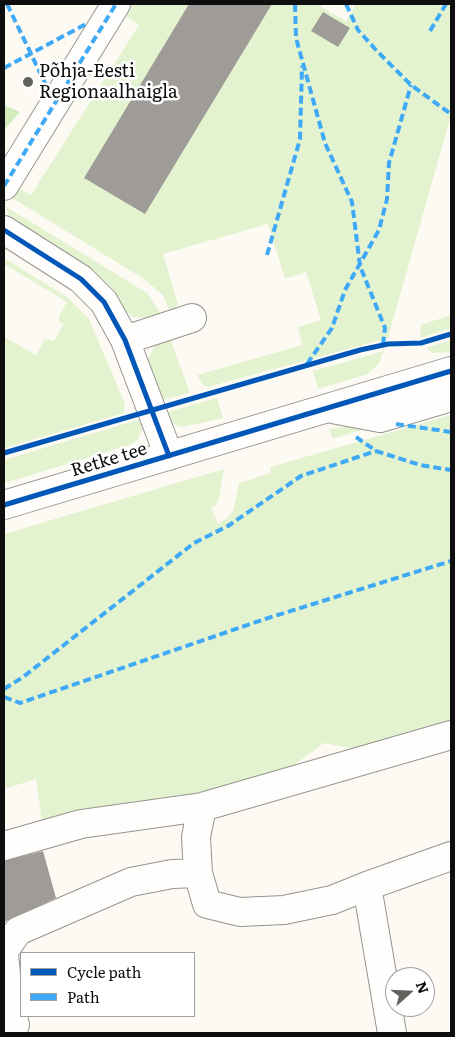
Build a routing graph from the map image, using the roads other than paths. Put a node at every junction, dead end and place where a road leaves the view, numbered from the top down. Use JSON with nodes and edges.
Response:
{"nodes":[{"id":1,"x":112,"y":5,"type":"edge"},
{"id":2,"x":4,"y":186,"type":"edge"},
{"id":3,"x":4,"y":230,"type":"edge"},
{"id":4,"x":192,"y":318,"type":"dead end"},
{"id":5,"x":125,"y":340,"type":"junction"},
{"id":6,"x":451,"y":372,"type":"edge"},
{"id":7,"x":451,"y":397,"type":"edge"},
{"id":8,"x":331,"y":408,"type":"junction"},
{"id":9,"x":169,"y":456,"type":"junction"},
{"id":10,"x":4,"y":505,"type":"edge"},
{"id":11,"x":451,"y":735,"type":"edge"},
{"id":12,"x":202,"y":807,"type":"junction"},
{"id":13,"x":4,"y":846,"type":"edge"},
{"id":14,"x":451,"y":856,"type":"edge"},
{"id":15,"x":198,"y":873,"type":"junction"},
{"id":16,"x":368,"y":886,"type":"junction"},
{"id":17,"x":4,"y":951,"type":"edge"},
{"id":18,"x":4,"y":957,"type":"edge"},
{"id":19,"x":15,"y":1026,"type":"dead end"},
{"id":20,"x":392,"y":1033,"type":"edge"}],
"edges":[{"from":1,"to":2,"type":"street"},
{"from":3,"to":5,"type":"street"},
{"from":4,"to":5,"type":"street"},
{"from":5,"to":9,"type":"street"},
{"from":6,"to":8,"type":"street","name":"Retke tee"},
{"from":7,"to":8,"type":"street"},
{"from":8,"to":9,"type":"street","name":"Retke tee"},
{"from":9,"to":10,"type":"street","name":"Retke tee"},
{"from":11,"to":12,"type":"street"},
{"from":12,"to":13,"type":"street"},
{"from":12,"to":15,"type":"street"},
{"from":14,"to":16,"type":"street"},
{"from":15,"to":16,"type":"street"},
{"from":15,"to":17,"type":"street"},
{"from":16,"to":20,"type":"street"},
{"from":18,"to":19,"type":"street"}]}
